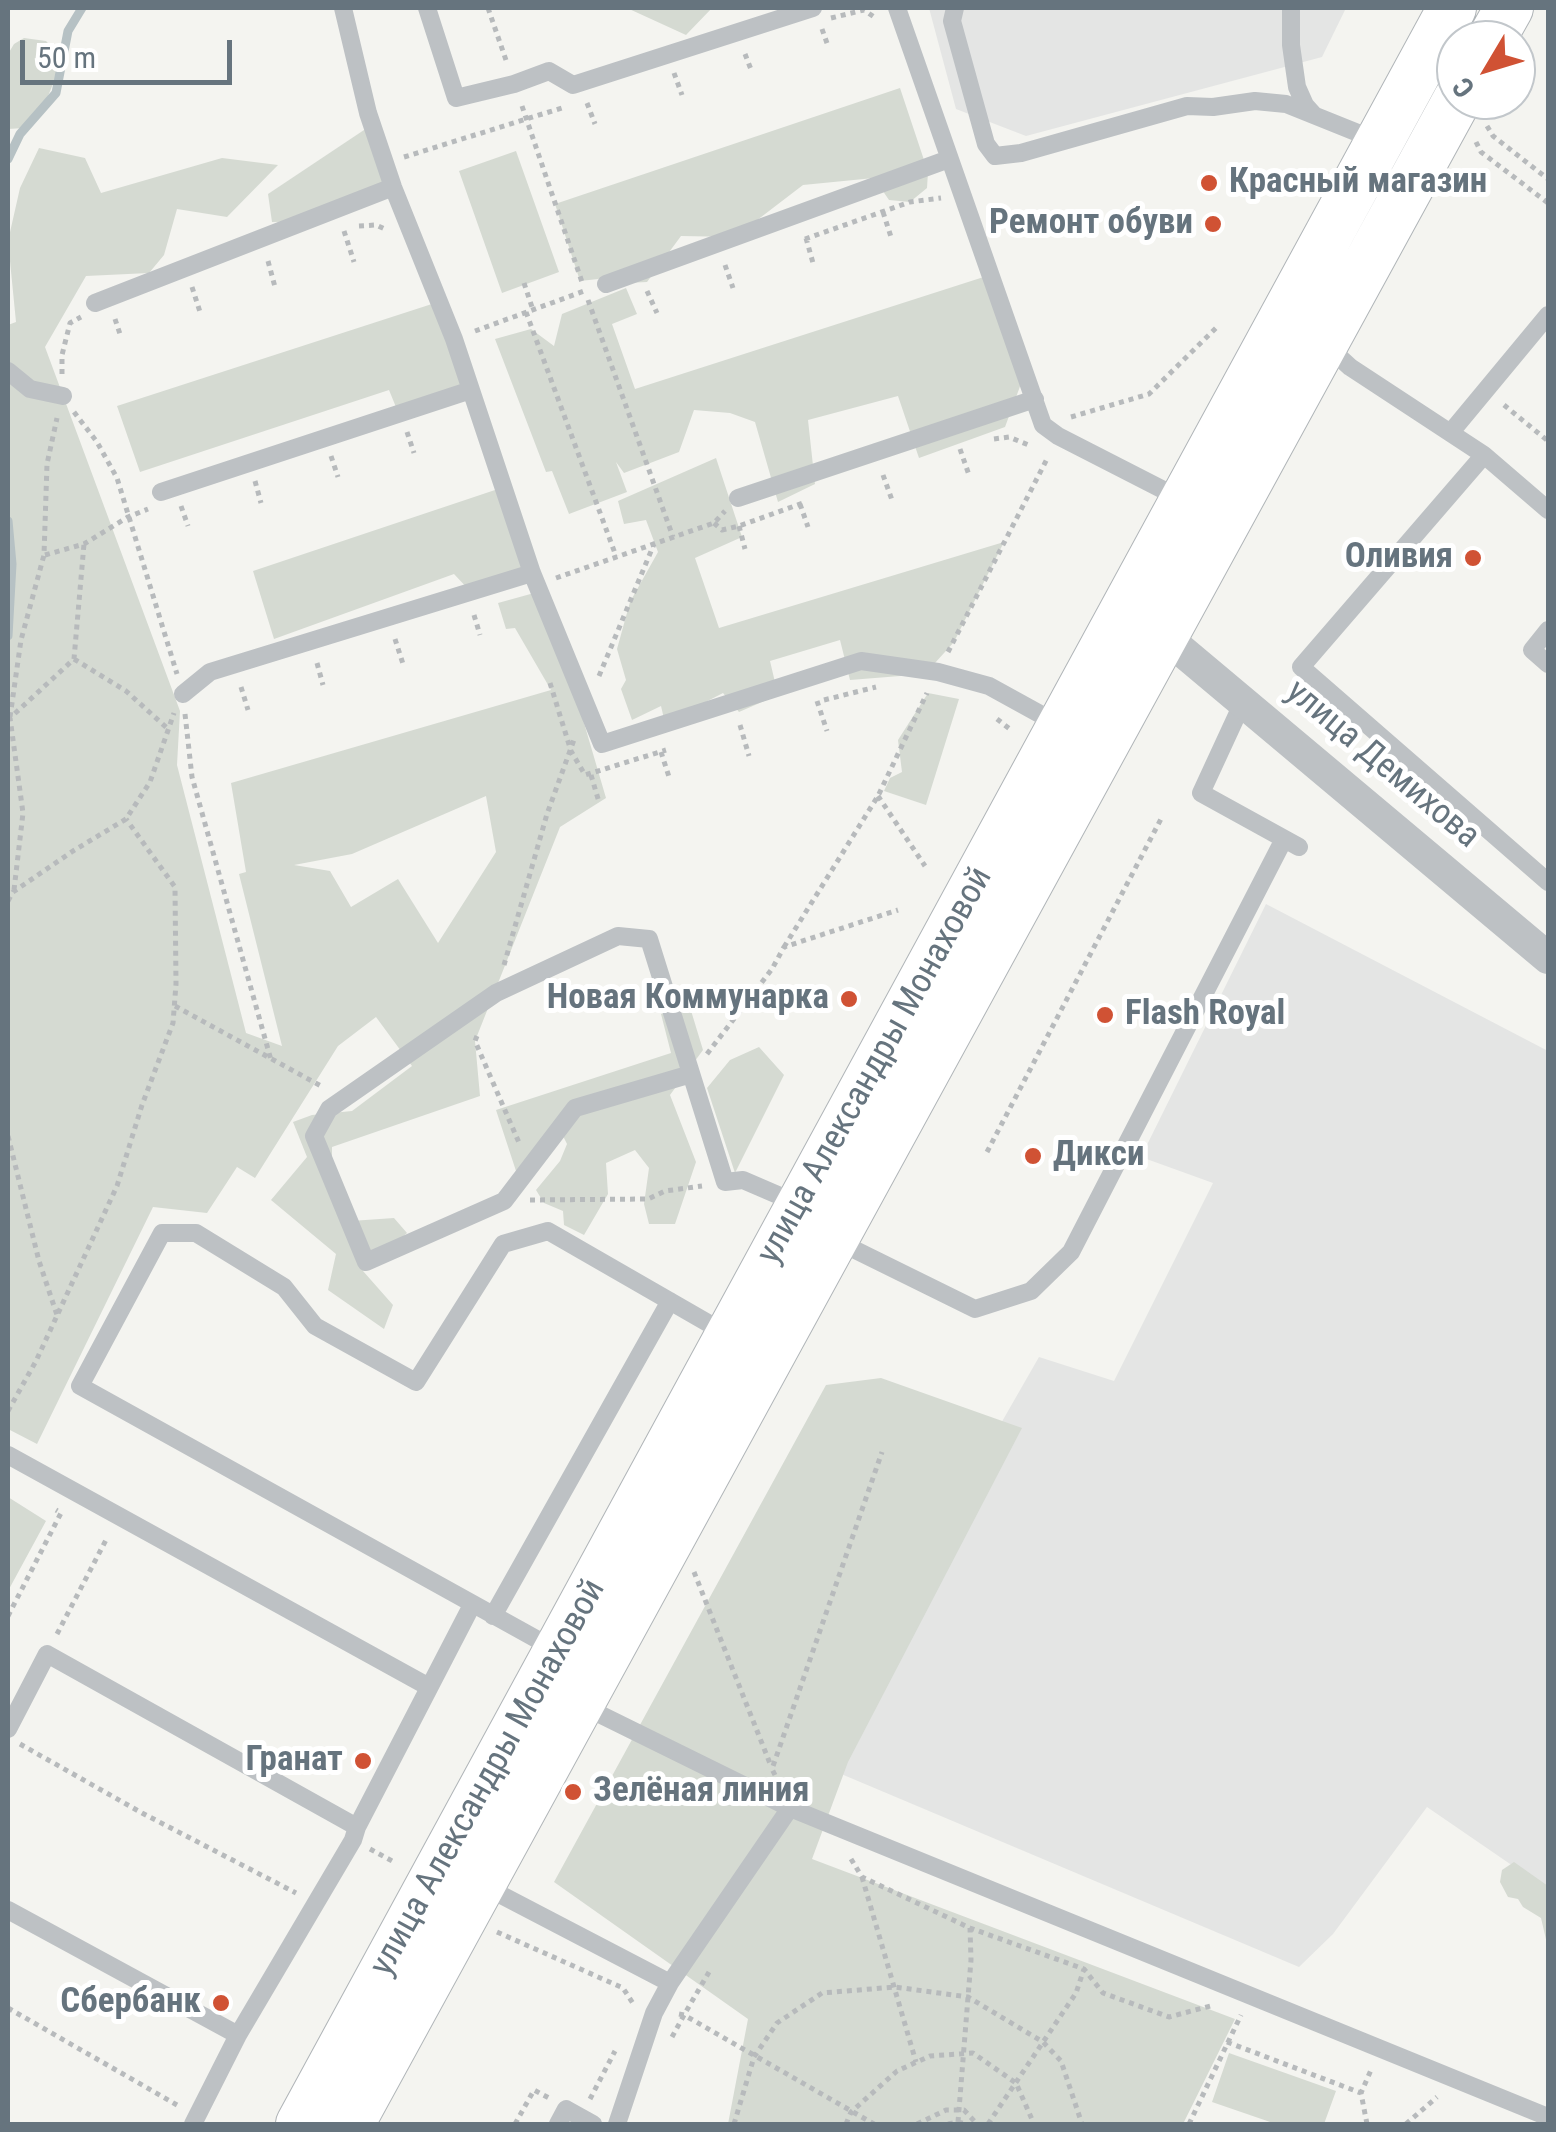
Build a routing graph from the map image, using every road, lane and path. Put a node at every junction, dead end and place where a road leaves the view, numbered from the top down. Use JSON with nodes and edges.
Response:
{"nodes":[{"id":1,"x":343,"y":8,"type":"edge"},
{"id":2,"x":427,"y":8,"type":"edge"},
{"id":3,"x":488,"y":8,"type":"edge"},
{"id":4,"x":813,"y":8,"type":"edge"},
{"id":5,"x":897,"y":8,"type":"edge"},
{"id":6,"x":955,"y":8,"type":"edge"},
{"id":7,"x":1291,"y":8,"type":"edge"},
{"id":8,"x":1452,"y":8,"type":"edge"},
{"id":9,"x":884,"y":24,"type":"dead end"},
{"id":10,"x":828,"y":46,"type":"dead end"},
{"id":11,"x":742,"y":47,"type":"dead end"},
{"id":12,"x":673,"y":70,"type":"dead end"},
{"id":13,"x":752,"y":72,"type":"dead end"},
{"id":14,"x":514,"y":84,"type":"junction"},
{"id":15,"x":682,"y":95,"type":"dead end"},
{"id":16,"x":1315,"y":115,"type":"junction"},
{"id":17,"x":1469,"y":120,"type":"edge"},
{"id":18,"x":1471,"y":120,"type":"edge"},
{"id":19,"x":1473,"y":120,"type":"edge"},
{"id":20,"x":595,"y":124,"type":"dead end"},
{"id":21,"x":1379,"y":142,"type":"junction"},
{"id":22,"x":949,"y":159,"type":"junction"},
{"id":23,"x":386,"y":162,"type":"junction"},
{"id":24,"x":1548,"y":179,"type":"edge"},
{"id":25,"x":392,"y":188,"type":"junction"},
{"id":26,"x":950,"y":201,"type":"dead end"},
{"id":27,"x":1548,"y":203,"type":"edge"},
{"id":28,"x":883,"y":212,"type":"junction"},
{"id":29,"x":344,"y":231,"type":"junction"},
{"id":30,"x":329,"y":236,"type":"dead end"},
{"id":31,"x":806,"y":238,"type":"junction"},
{"id":32,"x":891,"y":238,"type":"dead end"},
{"id":33,"x":400,"y":241,"type":"dead end"},
{"id":34,"x":790,"y":244,"type":"dead end"},
{"id":35,"x":282,"y":253,"type":"dead end"},
{"id":36,"x":741,"y":260,"type":"dead end"},
{"id":37,"x":354,"y":262,"type":"dead end"},
{"id":38,"x":813,"y":262,"type":"dead end"},
{"id":39,"x":725,"y":265,"type":"junction"},
{"id":40,"x":710,"y":270,"type":"dead end"},
{"id":41,"x":206,"y":279,"type":"dead end"},
{"id":42,"x":524,"y":283,"type":"dead end"},
{"id":43,"x":663,"y":286,"type":"dead end"},
{"id":44,"x":276,"y":287,"type":"dead end"},
{"id":45,"x":604,"y":288,"type":"joint"},
{"id":46,"x":733,"y":288,"type":"dead end"},
{"id":47,"x":585,"y":290,"type":"junction"},
{"id":48,"x":637,"y":291,"type":"dead end"},
{"id":49,"x":647,"y":292,"type":"junction"},
{"id":50,"x":95,"y":303,"type":"joint"},
{"id":51,"x":117,"y":310,"type":"dead end"},
{"id":52,"x":530,"y":311,"type":"junction"},
{"id":53,"x":200,"y":312,"type":"dead end"},
{"id":54,"x":657,"y":312,"type":"dead end"},
{"id":55,"x":1548,"y":315,"type":"edge"},
{"id":56,"x":1218,"y":327,"type":"dead end"},
{"id":57,"x":121,"y":337,"type":"dead end"},
{"id":58,"x":454,"y":340,"type":"junction"},
{"id":59,"x":1324,"y":343,"type":"junction"},
{"id":60,"x":8,"y":371,"type":"edge"},
{"id":61,"x":470,"y":390,"type":"junction"},
{"id":62,"x":1487,"y":392,"type":"junction"},
{"id":63,"x":63,"y":396,"type":"junction"},
{"id":64,"x":1035,"y":399,"type":"junction"},
{"id":65,"x":404,"y":425,"type":"dead end"},
{"id":66,"x":1044,"y":425,"type":"junction"},
{"id":67,"x":1451,"y":432,"type":"junction"},
{"id":68,"x":990,"y":439,"type":"dead end"},
{"id":69,"x":1548,"y":441,"type":"edge"},
{"id":70,"x":975,"y":444,"type":"dead end"},
{"id":71,"x":329,"y":448,"type":"dead end"},
{"id":72,"x":960,"y":449,"type":"junction"},
{"id":73,"x":414,"y":453,"type":"dead end"},
{"id":74,"x":944,"y":454,"type":"dead end"},
{"id":75,"x":1484,"y":455,"type":"junction"},
{"id":76,"x":898,"y":470,"type":"dead end"},
{"id":77,"x":252,"y":474,"type":"dead end"},
{"id":78,"x":883,"y":475,"type":"junction"},
{"id":79,"x":970,"y":475,"type":"dead end"},
{"id":80,"x":338,"y":478,"type":"dead end"},
{"id":81,"x":868,"y":480,"type":"dead end"},
{"id":82,"x":170,"y":495,"type":"joint"},
{"id":83,"x":738,"y":498,"type":"joint"},
{"id":84,"x":818,"y":498,"type":"dead end"},
{"id":85,"x":892,"y":500,"type":"dead end"},
{"id":86,"x":1184,"y":500,"type":"junction"},
{"id":87,"x":261,"y":502,"type":"dead end"},
{"id":88,"x":800,"y":504,"type":"junction"},
{"id":89,"x":1548,"y":510,"type":"edge"},
{"id":90,"x":128,"y":517,"type":"junction"},
{"id":91,"x":714,"y":522,"type":"junction"},
{"id":92,"x":188,"y":526,"type":"dead end"},
{"id":93,"x":739,"y":526,"type":"junction"},
{"id":94,"x":808,"y":527,"type":"dead end"},
{"id":95,"x":673,"y":537,"type":"junction"},
{"id":96,"x":84,"y":544,"type":"junction"},
{"id":97,"x":654,"y":544,"type":"junction"},
{"id":98,"x":745,"y":548,"type":"dead end"},
{"id":99,"x":44,"y":555,"type":"junction"},
{"id":100,"x":616,"y":556,"type":"junction"},
{"id":101,"x":532,"y":573,"type":"junction"},
{"id":102,"x":472,"y":607,"type":"dead end"},
{"id":103,"x":1548,"y":630,"type":"edge"},
{"id":104,"x":393,"y":632,"type":"dead end"},
{"id":105,"x":480,"y":634,"type":"dead end"},
{"id":106,"x":1164,"y":635,"type":"junction"},
{"id":107,"x":314,"y":656,"type":"dead end"},
{"id":108,"x":74,"y":659,"type":"junction"},
{"id":109,"x":402,"y":664,"type":"dead end"},
{"id":110,"x":1548,"y":664,"type":"edge"},
{"id":111,"x":938,"y":672,"type":"junction"},
{"id":112,"x":238,"y":679,"type":"dead end"},
{"id":113,"x":550,"y":682,"type":"dead end"},
{"id":114,"x":323,"y":685,"type":"dead end"},
{"id":115,"x":880,"y":686,"type":"dead end"},
{"id":116,"x":183,"y":694,"type":"junction"},
{"id":117,"x":817,"y":701,"type":"junction"},
{"id":118,"x":1243,"y":702,"type":"junction"},
{"id":119,"x":807,"y":704,"type":"dead end"},
{"id":120,"x":588,"y":705,"type":"junction"},
{"id":121,"x":248,"y":710,"type":"dead end"},
{"id":122,"x":989,"y":712,"type":"dead end"},
{"id":123,"x":9,"y":720,"type":"edge"},
{"id":124,"x":754,"y":721,"type":"dead end"},
{"id":125,"x":740,"y":726,"type":"junction"},
{"id":126,"x":1062,"y":726,"type":"junction"},
{"id":127,"x":167,"y":728,"type":"junction"},
{"id":128,"x":1011,"y":730,"type":"dead end"},
{"id":129,"x":724,"y":731,"type":"dead end"},
{"id":130,"x":827,"y":731,"type":"dead end"},
{"id":131,"x":677,"y":747,"type":"dead end"},
{"id":132,"x":570,"y":751,"type":"junction"},
{"id":133,"x":661,"y":752,"type":"junction"},
{"id":134,"x":749,"y":756,"type":"dead end"},
{"id":135,"x":592,"y":775,"type":"junction"},
{"id":136,"x":670,"y":780,"type":"dead end"},
{"id":137,"x":878,"y":796,"type":"junction"},
{"id":138,"x":599,"y":802,"type":"dead end"},
{"id":139,"x":1162,"y":817,"type":"dead end"},
{"id":140,"x":126,"y":820,"type":"junction"},
{"id":141,"x":925,"y":866,"type":"dead end"},
{"id":142,"x":1548,"y":882,"type":"edge"},
{"id":143,"x":13,"y":892,"type":"junction"},
{"id":144,"x":8,"y":901,"type":"edge"},
{"id":145,"x":898,"y":910,"type":"dead end"},
{"id":146,"x":784,"y":947,"type":"junction"},
{"id":147,"x":1548,"y":958,"type":"edge"},
{"id":148,"x":496,"y":993,"type":"junction"},
{"id":149,"x":175,"y":1006,"type":"junction"},
{"id":150,"x":271,"y":1060,"type":"junction"},
{"id":151,"x":691,"y":1074,"type":"junction"},
{"id":152,"x":344,"y":1099,"type":"junction"},
{"id":153,"x":8,"y":1136,"type":"edge"},
{"id":154,"x":522,"y":1149,"type":"dead end"},
{"id":155,"x":987,"y":1152,"type":"dead end"},
{"id":156,"x":725,"y":1182,"type":"junction"},
{"id":157,"x":504,"y":1201,"type":"junction"},
{"id":158,"x":801,"y":1205,"type":"junction"},
{"id":159,"x":833,"y":1239,"type":"junction"},
{"id":160,"x":670,"y":1300,"type":"junction"},
{"id":161,"x":57,"y":1315,"type":"junction"},
{"id":162,"x":730,"y":1336,"type":"junction"},
{"id":163,"x":8,"y":1411,"type":"edge"},
{"id":164,"x":882,"y":1452,"type":"dead end"},
{"id":165,"x":8,"y":1455,"type":"edge"},
{"id":166,"x":48,"y":1506,"type":"dead end"},
{"id":167,"x":107,"y":1538,"type":"dead end"},
{"id":168,"x":692,"y":1566,"type":"dead end"},
{"id":169,"x":472,"y":1606,"type":"junction"},
{"id":170,"x":8,"y":1616,"type":"edge"},
{"id":171,"x":493,"y":1616,"type":"junction"},
{"id":172,"x":558,"y":1652,"type":"junction"},
{"id":173,"x":47,"y":1654,"type":"junction"},
{"id":174,"x":430,"y":1687,"type":"junction"},
{"id":175,"x":580,"y":1704,"type":"junction"},
{"id":176,"x":8,"y":1733,"type":"edge"},
{"id":177,"x":772,"y":1769,"type":"junction"},
{"id":178,"x":790,"y":1808,"type":"junction"},
{"id":179,"x":357,"y":1826,"type":"junction"},
{"id":180,"x":847,"y":1851,"type":"dead end"},
{"id":181,"x":862,"y":1877,"type":"junction"},
{"id":182,"x":468,"y":1886,"type":"junction"},
{"id":183,"x":317,"y":1903,"type":"junction"},
{"id":184,"x":8,"y":1910,"type":"edge"},
{"id":185,"x":970,"y":1928,"type":"junction"},
{"id":186,"x":1084,"y":1969,"type":"junction"},
{"id":187,"x":670,"y":1983,"type":"junction"},
{"id":188,"x":895,"y":1987,"type":"junction"},
{"id":189,"x":968,"y":1997,"type":"junction"},
{"id":190,"x":8,"y":2008,"type":"edge"},
{"id":191,"x":635,"y":2012,"type":"dead end"},
{"id":192,"x":684,"y":2014,"type":"dead end"},
{"id":193,"x":238,"y":2034,"type":"junction"},
{"id":194,"x":620,"y":2042,"type":"dead end"},
{"id":195,"x":1042,"y":2042,"type":"junction"},
{"id":196,"x":1227,"y":2042,"type":"junction"},
{"id":197,"x":964,"y":2054,"type":"junction"},
{"id":198,"x":754,"y":2056,"type":"junction"},
{"id":199,"x":916,"y":2062,"type":"junction"},
{"id":200,"x":1373,"y":2065,"type":"dead end"},
{"id":201,"x":1016,"y":2084,"type":"junction"},
{"id":202,"x":1444,"y":2092,"type":"dead end"},
{"id":203,"x":1361,"y":2093,"type":"junction"},
{"id":204,"x":579,"y":2107,"type":"dead end"},
{"id":205,"x":960,"y":2110,"type":"junction"},
{"id":206,"x":851,"y":2112,"type":"junction"},
{"id":207,"x":560,"y":2115,"type":"edge"},
{"id":208,"x":1548,"y":2117,"type":"edge"},
{"id":209,"x":195,"y":2121,"type":"edge"},
{"id":210,"x":950,"y":2123,"type":"edge"},
{"id":211,"x":300,"y":2124,"type":"edge"},
{"id":212,"x":350,"y":2124,"type":"edge"},
{"id":213,"x":515,"y":2124,"type":"edge"},
{"id":214,"x":594,"y":2124,"type":"edge"},
{"id":215,"x":617,"y":2124,"type":"edge"},
{"id":216,"x":734,"y":2124,"type":"edge"},
{"id":217,"x":846,"y":2124,"type":"edge"},
{"id":218,"x":874,"y":2124,"type":"edge"},
{"id":219,"x":916,"y":2124,"type":"edge"},
{"id":220,"x":966,"y":2124,"type":"edge"},
{"id":221,"x":977,"y":2124,"type":"edge"},
{"id":222,"x":988,"y":2124,"type":"edge"},
{"id":223,"x":1034,"y":2124,"type":"edge"},
{"id":224,"x":1082,"y":2124,"type":"edge"},
{"id":225,"x":1189,"y":2124,"type":"edge"},
{"id":226,"x":1368,"y":2124,"type":"edge"},
{"id":227,"x":1406,"y":2124,"type":"edge"}],
"edges":[{"from":1,"to":23,"type":"lane"},
{"from":2,"to":14,"type":"lane"},
{"from":3,"to":14,"type":"path"},
{"from":4,"to":14,"type":"lane"},
{"from":5,"to":22,"type":"lane"},
{"from":6,"to":16,"type":"lane"},
{"from":7,"to":16,"type":"lane"},
{"from":8,"to":21,"type":"main road","name":"улица Александры Монаховой"},
{"from":9,"to":10,"type":"path"},
{"from":11,"to":13,"type":"path"},
{"from":12,"to":15,"type":"path"},
{"from":14,"to":47,"type":"path"},
{"from":16,"to":21,"type":"lane"},
{"from":17,"to":59,"type":"main road","name":"улица Александры Монаховой"},
{"from":18,"to":27,"type":"path"},
{"from":19,"to":24,"type":"path"},
{"from":20,"to":23,"type":"path"},
{"from":21,"to":86,"type":"main road","name":"улица Александры Монаховой"},
{"from":22,"to":45,"type":"lane"},
{"from":22,"to":64,"type":"lane"},
{"from":23,"to":25,"type":"lane"},
{"from":25,"to":50,"type":"lane"},
{"from":25,"to":58,"type":"lane"},
{"from":26,"to":28,"type":"path"},
{"from":28,"to":31,"type":"path"},
{"from":28,"to":32,"type":"path"},
{"from":29,"to":30,"type":"path"},
{"from":29,"to":33,"type":"path"},
{"from":29,"to":37,"type":"path"},
{"from":31,"to":34,"type":"path"},
{"from":31,"to":38,"type":"path"},
{"from":35,"to":44,"type":"path"},
{"from":36,"to":39,"type":"path"},
{"from":39,"to":40,"type":"path"},
{"from":39,"to":46,"type":"path"},
{"from":41,"to":53,"type":"path"},
{"from":42,"to":52,"type":"path"},
{"from":43,"to":49,"type":"path"},
{"from":45,"to":47,"type":"path"},
{"from":47,"to":52,"type":"path"},
{"from":47,"to":95,"type":"path"},
{"from":48,"to":49,"type":"path"},
{"from":49,"to":54,"type":"path"},
{"from":50,"to":63,"type":"path"},
{"from":51,"to":57,"type":"path"},
{"from":52,"to":58,"type":"path"},
{"from":52,"to":100,"type":"path"},
{"from":55,"to":62,"type":"lane"},
{"from":56,"to":66,"type":"path"},
{"from":58,"to":61,"type":"lane"},
{"from":59,"to":67,"type":"lane"},
{"from":59,"to":106,"type":"main road","name":"улица Александры Монаховой"},
{"from":60,"to":63,"type":"lane"},
{"from":61,"to":82,"type":"lane"},
{"from":61,"to":101,"type":"lane"},
{"from":62,"to":67,"type":"lane"},
{"from":62,"to":69,"type":"path"},
{"from":63,"to":90,"type":"path"},
{"from":63,"to":99,"type":"path"},
{"from":64,"to":66,"type":"lane"},
{"from":64,"to":83,"type":"lane"},
{"from":65,"to":73,"type":"path"},
{"from":66,"to":86,"type":"lane"},
{"from":67,"to":75,"type":"lane"},
{"from":68,"to":111,"type":"path"},
{"from":70,"to":72,"type":"path"},
{"from":71,"to":80,"type":"path"},
{"from":72,"to":74,"type":"path"},
{"from":72,"to":79,"type":"path"},
{"from":75,"to":89,"type":"lane"},
{"from":75,"to":142,"type":"lane"},
{"from":76,"to":78,"type":"path"},
{"from":77,"to":87,"type":"path"},
{"from":78,"to":81,"type":"path"},
{"from":78,"to":85,"type":"path"},
{"from":82,"to":92,"type":"path"},
{"from":83,"to":91,"type":"path"},
{"from":84,"to":88,"type":"path"},
{"from":86,"to":126,"type":"main road","name":"улица Александры Монаховой"},
{"from":88,"to":93,"type":"path"},
{"from":88,"to":94,"type":"path"},
{"from":90,"to":96,"type":"path"},
{"from":90,"to":116,"type":"path"},
{"from":91,"to":93,"type":"path"},
{"from":91,"to":95,"type":"path"},
{"from":93,"to":98,"type":"path"},
{"from":95,"to":97,"type":"path"},
{"from":96,"to":99,"type":"path"},
{"from":96,"to":108,"type":"path"},
{"from":97,"to":100,"type":"path"},
{"from":97,"to":120,"type":"path"},
{"from":99,"to":123,"type":"path"},
{"from":100,"to":101,"type":"path"},
{"from":101,"to":116,"type":"lane"},
{"from":101,"to":120,"type":"lane"},
{"from":102,"to":105,"type":"path"},
{"from":103,"to":110,"type":"lane"},
{"from":104,"to":109,"type":"path"},
{"from":106,"to":118,"type":"street","name":"улица Демихова"},
{"from":106,"to":159,"type":"main road","name":"улица Александры Монаховой"},
{"from":107,"to":114,"type":"path"},
{"from":108,"to":123,"type":"path"},
{"from":108,"to":127,"type":"path"},
{"from":111,"to":120,"type":"lane"},
{"from":111,"to":126,"type":"lane"},
{"from":111,"to":137,"type":"path"},
{"from":112,"to":121,"type":"path"},
{"from":113,"to":132,"type":"path"},
{"from":115,"to":117,"type":"path"},
{"from":116,"to":127,"type":"path"},
{"from":116,"to":150,"type":"path"},
{"from":117,"to":119,"type":"path"},
{"from":117,"to":130,"type":"path"},
{"from":118,"to":147,"type":"street","name":"улица Демихова"},
{"from":118,"to":159,"type":"lane"},
{"from":120,"to":132,"type":"path"},
{"from":122,"to":128,"type":"path"},
{"from":123,"to":143,"type":"path"},
{"from":124,"to":125,"type":"path"},
{"from":125,"to":129,"type":"path"},
{"from":125,"to":134,"type":"path"},
{"from":126,"to":158,"type":"main road","name":"улица Александры Монаховой"},
{"from":127,"to":140,"type":"path"},
{"from":131,"to":133,"type":"path"},
{"from":132,"to":135,"type":"path"},
{"from":132,"to":148,"type":"path"},
{"from":133,"to":135,"type":"path"},
{"from":133,"to":136,"type":"path"},
{"from":135,"to":138,"type":"path"},
{"from":137,"to":141,"type":"path"},
{"from":137,"to":146,"type":"path"},
{"from":139,"to":155,"type":"path"},
{"from":140,"to":143,"type":"path"},
{"from":140,"to":149,"type":"path"},
{"from":143,"to":144,"type":"path"},
{"from":145,"to":146,"type":"path"},
{"from":146,"to":151,"type":"path"},
{"from":148,"to":151,"type":"lane"},
{"from":148,"to":152,"type":"lane"},
{"from":148,"to":154,"type":"path"},
{"from":149,"to":150,"type":"path"},
{"from":149,"to":161,"type":"path"},
{"from":150,"to":152,"type":"path"},
{"from":151,"to":156,"type":"lane"},
{"from":151,"to":157,"type":"lane"},
{"from":152,"to":157,"type":"lane"},
{"from":153,"to":161,"type":"path"},
{"from":156,"to":157,"type":"path"},
{"from":156,"to":158,"type":"lane"},
{"from":158,"to":162,"type":"main road","name":"улица Александры Монаховой"},
{"from":159,"to":175,"type":"main road","name":"улица Александры Монаховой"},
{"from":160,"to":162,"type":"lane"},
{"from":160,"to":169,"type":"lane"},
{"from":160,"to":171,"type":"lane"},
{"from":161,"to":163,"type":"path"},
{"from":162,"to":172,"type":"main road","name":"улица Александры Монаховой"},
{"from":164,"to":177,"type":"path"},
{"from":165,"to":174,"type":"lane"},
{"from":166,"to":170,"type":"path"},
{"from":167,"to":173,"type":"path"},
{"from":168,"to":177,"type":"path"},
{"from":169,"to":171,"type":"lane"},
{"from":169,"to":174,"type":"lane"},
{"from":171,"to":172,"type":"lane"},
{"from":172,"to":182,"type":"main road","name":"улица Александры Монаховой"},
{"from":173,"to":176,"type":"lane"},
{"from":173,"to":179,"type":"lane"},
{"from":174,"to":179,"type":"lane"},
{"from":175,"to":178,"type":"lane"},
{"from":175,"to":182,"type":"main road","name":"улица Александры Монаховой"},
{"from":176,"to":183,"type":"path"},
{"from":177,"to":178,"type":"path"},
{"from":178,"to":187,"type":"lane"},
{"from":178,"to":208,"type":"lane"},
{"from":179,"to":183,"type":"lane"},
{"from":180,"to":181,"type":"path"},
{"from":181,"to":185,"type":"path"},
{"from":181,"to":188,"type":"path"},
{"from":182,"to":187,"type":"lane"},
{"from":182,"to":191,"type":"path"},
{"from":182,"to":211,"type":"main road","name":"улица Александры Монаховой"},
{"from":182,"to":212,"type":"main road","name":"улица Александры Монаховой"},
{"from":183,"to":193,"type":"lane"},
{"from":184,"to":193,"type":"lane"},
{"from":185,"to":186,"type":"path"},
{"from":185,"to":189,"type":"path"},
{"from":186,"to":195,"type":"path"},
{"from":186,"to":196,"type":"path"},
{"from":187,"to":215,"type":"lane"},
{"from":188,"to":189,"type":"path"},
{"from":188,"to":198,"type":"path"},
{"from":188,"to":199,"type":"path"},
{"from":189,"to":195,"type":"path"},
{"from":189,"to":197,"type":"path"},
{"from":190,"to":209,"type":"path"},
{"from":192,"to":198,"type":"path"},
{"from":193,"to":209,"type":"lane"},
{"from":194,"to":204,"type":"path"},
{"from":195,"to":201,"type":"path"},
{"from":195,"to":224,"type":"path"},
{"from":196,"to":203,"type":"path"},
{"from":196,"to":225,"type":"path"},
{"from":197,"to":199,"type":"path"},
{"from":197,"to":201,"type":"path"},
{"from":197,"to":205,"type":"path"},
{"from":198,"to":206,"type":"path"},
{"from":198,"to":216,"type":"path"},
{"from":199,"to":206,"type":"path"},
{"from":200,"to":203,"type":"path"},
{"from":201,"to":222,"type":"path"},
{"from":201,"to":223,"type":"path"},
{"from":202,"to":227,"type":"path"},
{"from":203,"to":226,"type":"path"},
{"from":205,"to":210,"type":"path"},
{"from":205,"to":219,"type":"path"},
{"from":205,"to":221,"type":"path"},
{"from":206,"to":217,"type":"path"},
{"from":206,"to":218,"type":"path"},
{"from":207,"to":213,"type":"path"},
{"from":207,"to":214,"type":"lane"},
{"from":210,"to":220,"type":"path"}]}
